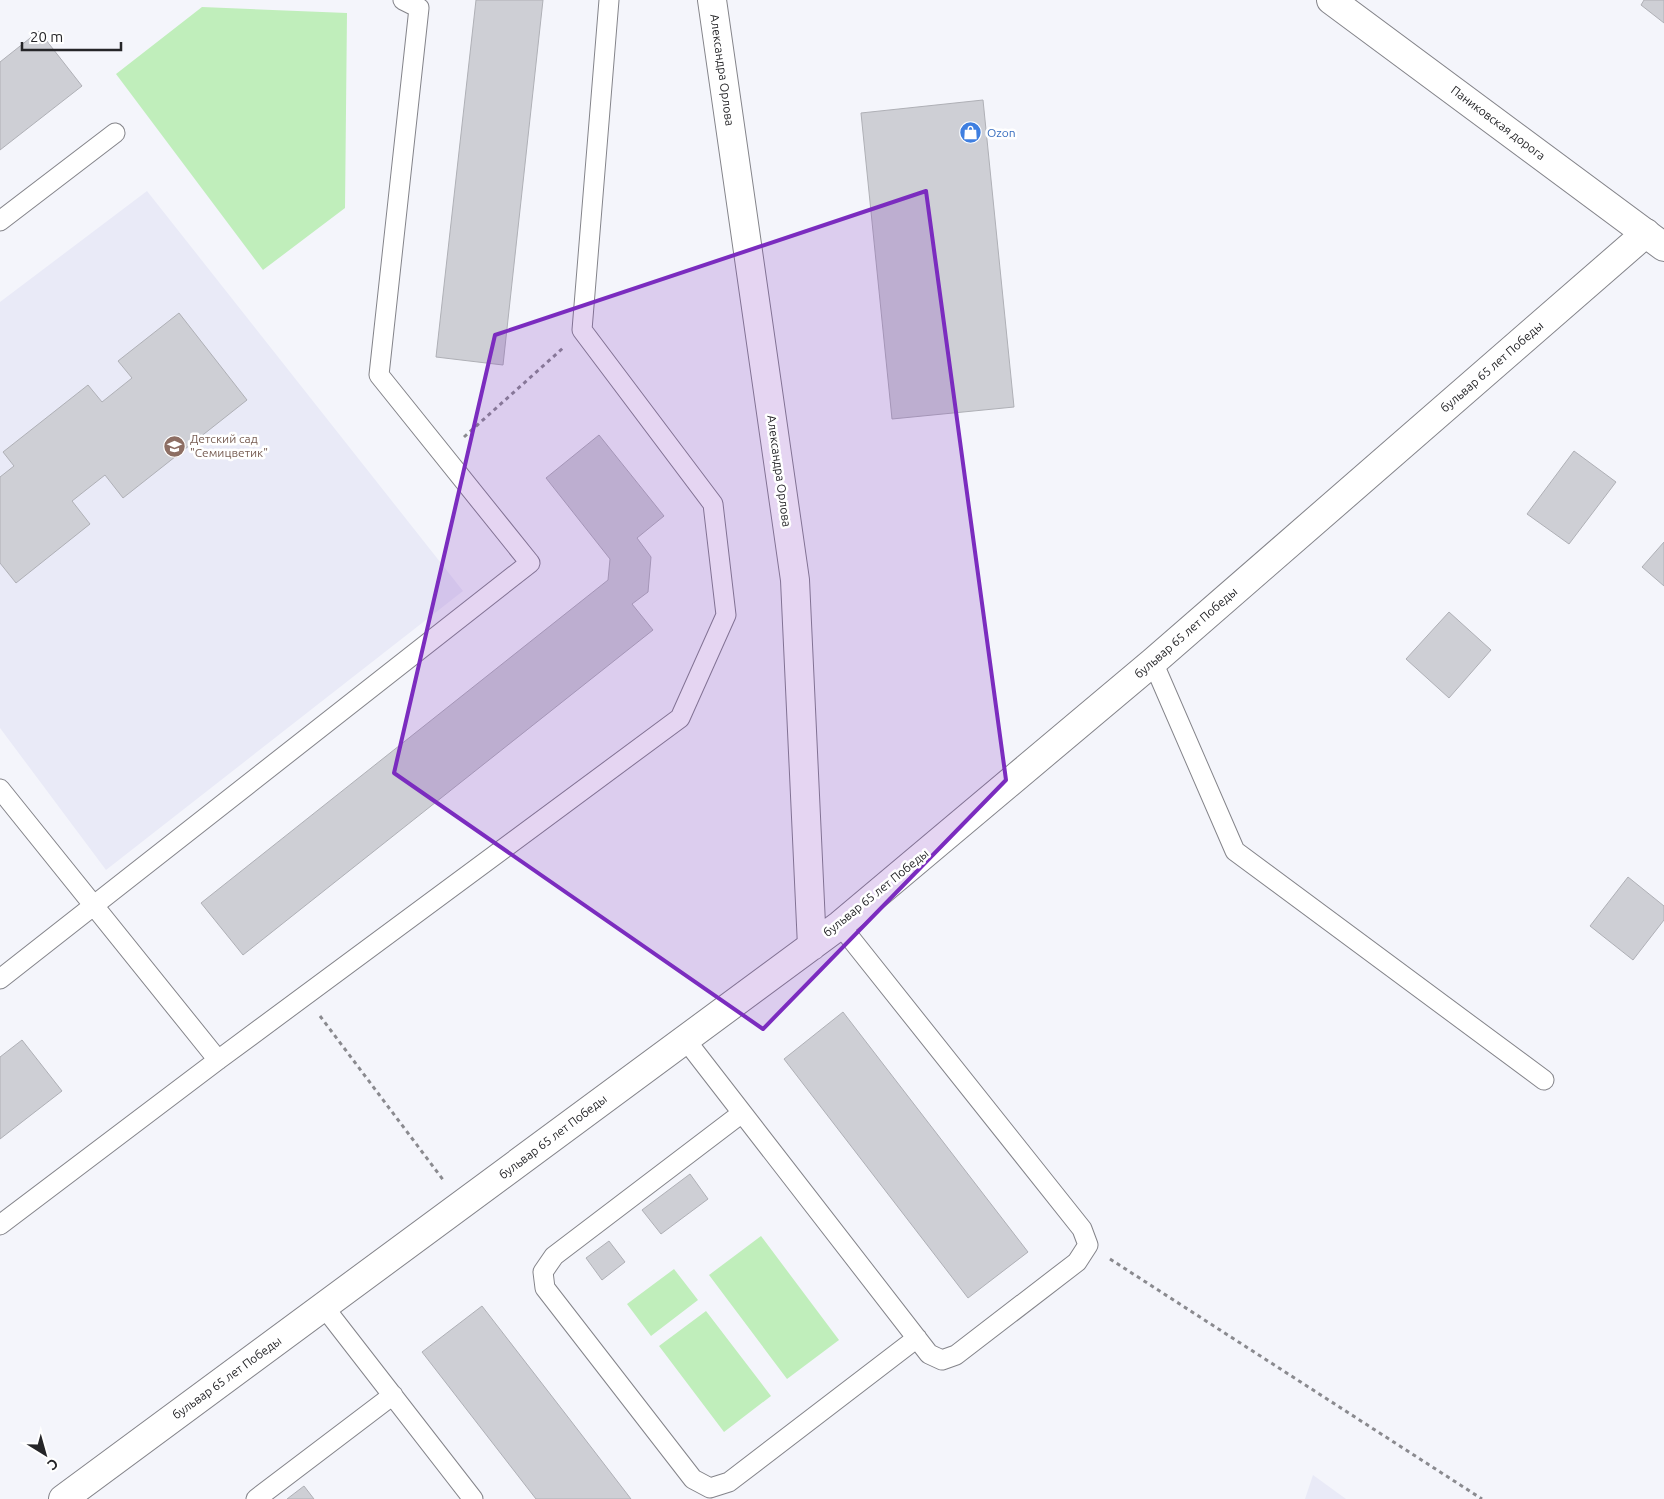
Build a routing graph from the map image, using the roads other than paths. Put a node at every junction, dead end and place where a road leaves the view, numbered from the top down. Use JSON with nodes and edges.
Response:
{"nodes":[{"id":1,"x":403,"y":0,"type":"edge"},
{"id":2,"x":609,"y":0,"type":"edge"},
{"id":3,"x":712,"y":0,"type":"edge"},
{"id":4,"x":1331,"y":0,"type":"edge"},
{"id":5,"x":115,"y":133,"type":"dead end"},
{"id":6,"x":0,"y":221,"type":"edge"},
{"id":7,"x":1655,"y":240,"type":"edge"},
{"id":8,"x":1153,"y":662,"type":"junction"},
{"id":9,"x":0,"y":789,"type":"edge"},
{"id":10,"x":94,"y":905,"type":"junction"},
{"id":11,"x":840,"y":925,"type":"junction"},
{"id":12,"x":812,"y":946,"type":"junction"},
{"id":13,"x":0,"y":978,"type":"edge"},
{"id":14,"x":685,"y":1039,"type":"junction"},
{"id":15,"x":218,"y":1060,"type":"junction"},
{"id":16,"x":1544,"y":1080,"type":"dead end"},
{"id":17,"x":742,"y":1113,"type":"junction"},
{"id":18,"x":0,"y":1226,"type":"edge"},
{"id":19,"x":324,"y":1307,"type":"junction"},
{"id":20,"x":917,"y":1338,"type":"junction"},
{"id":21,"x":393,"y":1395,"type":"junction"},
{"id":22,"x":63,"y":1499,"type":"edge"},
{"id":23,"x":256,"y":1499,"type":"edge"},
{"id":24,"x":474,"y":1499,"type":"edge"}],
"edges":[{"from":1,"to":10,"type":"lane"},
{"from":2,"to":15,"type":"lane"},
{"from":3,"to":12,"type":"street","name":"Александра Орлова"},
{"from":4,"to":7,"type":"street","name":"Паниковская дорога"},
{"from":5,"to":6,"type":"lane"},
{"from":7,"to":8,"type":"street","name":"бульвар 65 лет Победы"},
{"from":8,"to":11,"type":"street","name":"бульвар 65 лет Победы"},
{"from":8,"to":16,"type":"lane"},
{"from":9,"to":10,"type":"lane"},
{"from":10,"to":13,"type":"lane"},
{"from":10,"to":15,"type":"lane"},
{"from":11,"to":12,"type":"street","name":"бульвар 65 лет Победы"},
{"from":11,"to":20,"type":"lane"},
{"from":12,"to":14,"type":"street","name":"бульвар 65 лет Победы"},
{"from":14,"to":17,"type":"lane"},
{"from":14,"to":19,"type":"street","name":"бульвар 65 лет Победы"},
{"from":15,"to":18,"type":"lane"},
{"from":17,"to":20,"type":"lane"},
{"from":17,"to":20,"type":"lane"},
{"from":19,"to":21,"type":"lane"},
{"from":19,"to":22,"type":"street","name":"бульвар 65 лет Победы"},
{"from":21,"to":23,"type":"lane"},
{"from":21,"to":24,"type":"lane"}]}
